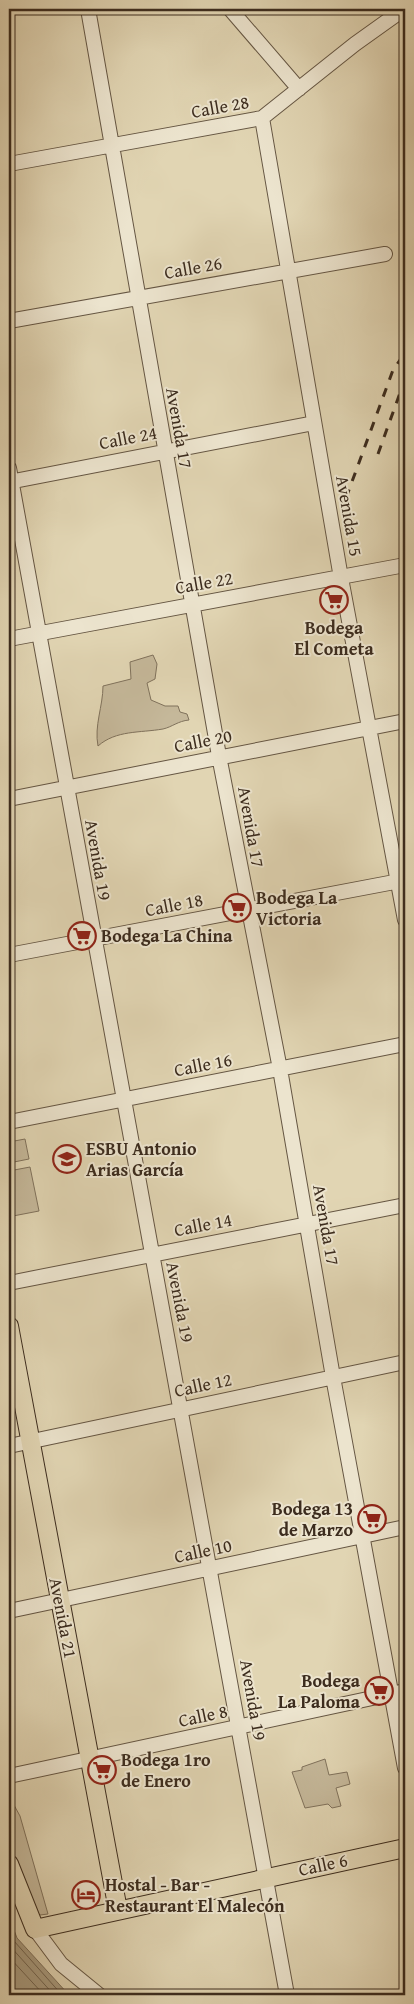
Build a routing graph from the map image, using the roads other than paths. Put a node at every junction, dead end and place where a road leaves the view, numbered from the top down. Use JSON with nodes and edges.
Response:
{"nodes":[{"id":1,"x":88,"y":9,"type":"edge"},
{"id":2,"x":230,"y":9,"type":"edge"},
{"id":3,"x":404,"y":9,"type":"edge"},
{"id":4,"x":299,"y":89,"type":"junction"},
{"id":5,"x":262,"y":118,"type":"junction"},
{"id":6,"x":111,"y":146,"type":"junction"},
{"id":7,"x":9,"y":164,"type":"edge"},
{"id":8,"x":385,"y":254,"type":"dead end"},
{"id":9,"x":289,"y":270,"type":"junction"},
{"id":10,"x":137,"y":297,"type":"junction"},
{"id":11,"x":9,"y":321,"type":"edge"},
{"id":12,"x":314,"y":422,"type":"junction"},
{"id":13,"x":164,"y":450,"type":"junction"},
{"id":14,"x":10,"y":477,"type":"edge"},
{"id":15,"x":405,"y":565,"type":"edge"},
{"id":16,"x":341,"y":578,"type":"junction"},
{"id":17,"x":193,"y":604,"type":"junction"},
{"id":18,"x":38,"y":634,"type":"junction"},
{"id":19,"x":9,"y":640,"type":"edge"},
{"id":20,"x":405,"y":721,"type":"edge"},
{"id":21,"x":369,"y":728,"type":"junction"},
{"id":22,"x":219,"y":756,"type":"junction"},
{"id":23,"x":67,"y":788,"type":"junction"},
{"id":24,"x":9,"y":800,"type":"edge"},
{"id":25,"x":402,"y":880,"type":"edge"},
{"id":26,"x":247,"y":910,"type":"junction"},
{"id":27,"x":405,"y":920,"type":"edge"},
{"id":28,"x":93,"y":939,"type":"junction"},
{"id":29,"x":9,"y":955,"type":"edge"},
{"id":30,"x":405,"y":1044,"type":"edge"},
{"id":31,"x":280,"y":1069,"type":"junction"},
{"id":32,"x":123,"y":1100,"type":"junction"},
{"id":33,"x":9,"y":1122,"type":"edge"},
{"id":34,"x":405,"y":1205,"type":"edge"},
{"id":35,"x":307,"y":1224,"type":"junction"},
{"id":36,"x":152,"y":1255,"type":"junction"},
{"id":37,"x":9,"y":1283,"type":"edge"},
{"id":38,"x":9,"y":1326,"type":"edge"},
{"id":39,"x":405,"y":1362,"type":"edge"},
{"id":40,"x":333,"y":1377,"type":"junction"},
{"id":41,"x":182,"y":1408,"type":"junction"},
{"id":42,"x":30,"y":1441,"type":"junction"},
{"id":43,"x":9,"y":1446,"type":"edge"},
{"id":44,"x":405,"y":1527,"type":"edge"},
{"id":45,"x":364,"y":1536,"type":"junction"},
{"id":46,"x":209,"y":1569,"type":"junction"},
{"id":47,"x":60,"y":1600,"type":"junction"},
{"id":48,"x":9,"y":1611,"type":"edge"},
{"id":49,"x":399,"y":1693,"type":"edge"},
{"id":50,"x":239,"y":1727,"type":"junction"},
{"id":51,"x":90,"y":1759,"type":"junction"},
{"id":52,"x":405,"y":1768,"type":"edge"},
{"id":53,"x":9,"y":1776,"type":"edge"},
{"id":54,"x":405,"y":1848,"type":"edge"},
{"id":55,"x":9,"y":1864,"type":"edge"},
{"id":56,"x":266,"y":1878,"type":"junction"},
{"id":57,"x":118,"y":1910,"type":"junction"},
{"id":58,"x":35,"y":1929,"type":"junction"},
{"id":59,"x":99,"y":1995,"type":"edge"},
{"id":60,"x":287,"y":1995,"type":"edge"}],
"edges":[{"from":1,"to":6,"type":"street","name":"Avenida 17"},
{"from":2,"to":4,"type":"street"},
{"from":3,"to":4,"type":"street","name":"Calle 28"},
{"from":4,"to":5,"type":"street","name":"Calle 28"},
{"from":5,"to":6,"type":"street","name":"Calle 28"},
{"from":5,"to":9,"type":"street","name":"Avenida 15"},
{"from":6,"to":7,"type":"street","name":"Calle 28"},
{"from":6,"to":10,"type":"street","name":"Avenida 17"},
{"from":8,"to":9,"type":"street","name":"Calle 26"},
{"from":9,"to":10,"type":"street","name":"Calle 26"},
{"from":9,"to":12,"type":"street","name":"Avenida 15"},
{"from":10,"to":11,"type":"street","name":"Calle 26"},
{"from":10,"to":13,"type":"street","name":"Avenida 17"},
{"from":12,"to":13,"type":"street","name":"Calle 24"},
{"from":12,"to":16,"type":"street","name":"Avenida 15"},
{"from":13,"to":14,"type":"street","name":"Calle 24"},
{"from":13,"to":17,"type":"street","name":"Avenida 17"},
{"from":14,"to":18,"type":"street","name":"Avenida 19"},
{"from":15,"to":16,"type":"street","name":"Calle 22"},
{"from":16,"to":17,"type":"street","name":"Calle 22"},
{"from":16,"to":21,"type":"street","name":"Avenida 15"},
{"from":17,"to":18,"type":"street","name":"Calle 22"},
{"from":17,"to":22,"type":"street","name":"Avenida 17"},
{"from":18,"to":19,"type":"street","name":"Calle 22"},
{"from":18,"to":23,"type":"street","name":"Avenida 19"},
{"from":20,"to":21,"type":"street","name":"Calle 20"},
{"from":21,"to":22,"type":"street","name":"Calle 20"},
{"from":21,"to":25,"type":"street","name":"Avenida 15"},
{"from":22,"to":23,"type":"street","name":"Calle 20"},
{"from":22,"to":26,"type":"street","name":"Avenida 17"},
{"from":23,"to":24,"type":"street","name":"Calle 20"},
{"from":23,"to":28,"type":"street","name":"Avenida 19"},
{"from":25,"to":26,"type":"street","name":"Calle 18"},
{"from":25,"to":27,"type":"street","name":"Avenida 15"},
{"from":26,"to":28,"type":"street","name":"Calle 18"},
{"from":26,"to":31,"type":"street","name":"Avenida 17"},
{"from":28,"to":29,"type":"street","name":"Calle 18"},
{"from":28,"to":32,"type":"street","name":"Avenida 19"},
{"from":30,"to":31,"type":"street","name":"Calle 16"},
{"from":31,"to":32,"type":"street","name":"Calle 16"},
{"from":31,"to":35,"type":"street","name":"Avenida 17"},
{"from":32,"to":33,"type":"street","name":"Calle 16"},
{"from":32,"to":36,"type":"street","name":"Avenida 19"},
{"from":34,"to":35,"type":"street","name":"Calle 14"},
{"from":35,"to":36,"type":"street","name":"Calle 14"},
{"from":35,"to":40,"type":"street","name":"Avenida 17"},
{"from":36,"to":37,"type":"street","name":"Calle 14"},
{"from":36,"to":41,"type":"street","name":"Avenida 19"},
{"from":38,"to":42,"type":"main road","name":"Avenida 21"},
{"from":39,"to":40,"type":"street","name":"Calle 12"},
{"from":40,"to":41,"type":"street","name":"Calle 12"},
{"from":40,"to":45,"type":"street","name":"Avenida 17"},
{"from":41,"to":42,"type":"street","name":"Calle 12"},
{"from":41,"to":46,"type":"street","name":"Avenida 19"},
{"from":42,"to":43,"type":"street","name":"Calle 12"},
{"from":42,"to":47,"type":"main road","name":"Avenida 21"},
{"from":44,"to":45,"type":"street","name":"Calle 10"},
{"from":45,"to":46,"type":"street","name":"Calle 10"},
{"from":45,"to":49,"type":"street","name":"Avenida 17"},
{"from":46,"to":47,"type":"street","name":"Calle 10"},
{"from":46,"to":50,"type":"street","name":"Avenida 19"},
{"from":47,"to":48,"type":"street","name":"Calle 10"},
{"from":47,"to":51,"type":"main road","name":"Avenida 21"},
{"from":49,"to":50,"type":"street","name":"Calle 8"},
{"from":49,"to":52,"type":"street","name":"Avenida 17"},
{"from":50,"to":51,"type":"street","name":"Calle 8"},
{"from":50,"to":56,"type":"street","name":"Avenida 19"},
{"from":51,"to":53,"type":"street","name":"Calle 8"},
{"from":51,"to":57,"type":"main road","name":"Avenida 21"},
{"from":54,"to":56,"type":"main road","name":"Calle 6"},
{"from":55,"to":58,"type":"main road"},
{"from":56,"to":57,"type":"main road","name":"Calle 6"},
{"from":56,"to":60,"type":"street","name":"Avenida 19"},
{"from":57,"to":58,"type":"main road","name":"Calle 6"},
{"from":58,"to":59,"type":"street"}]}
